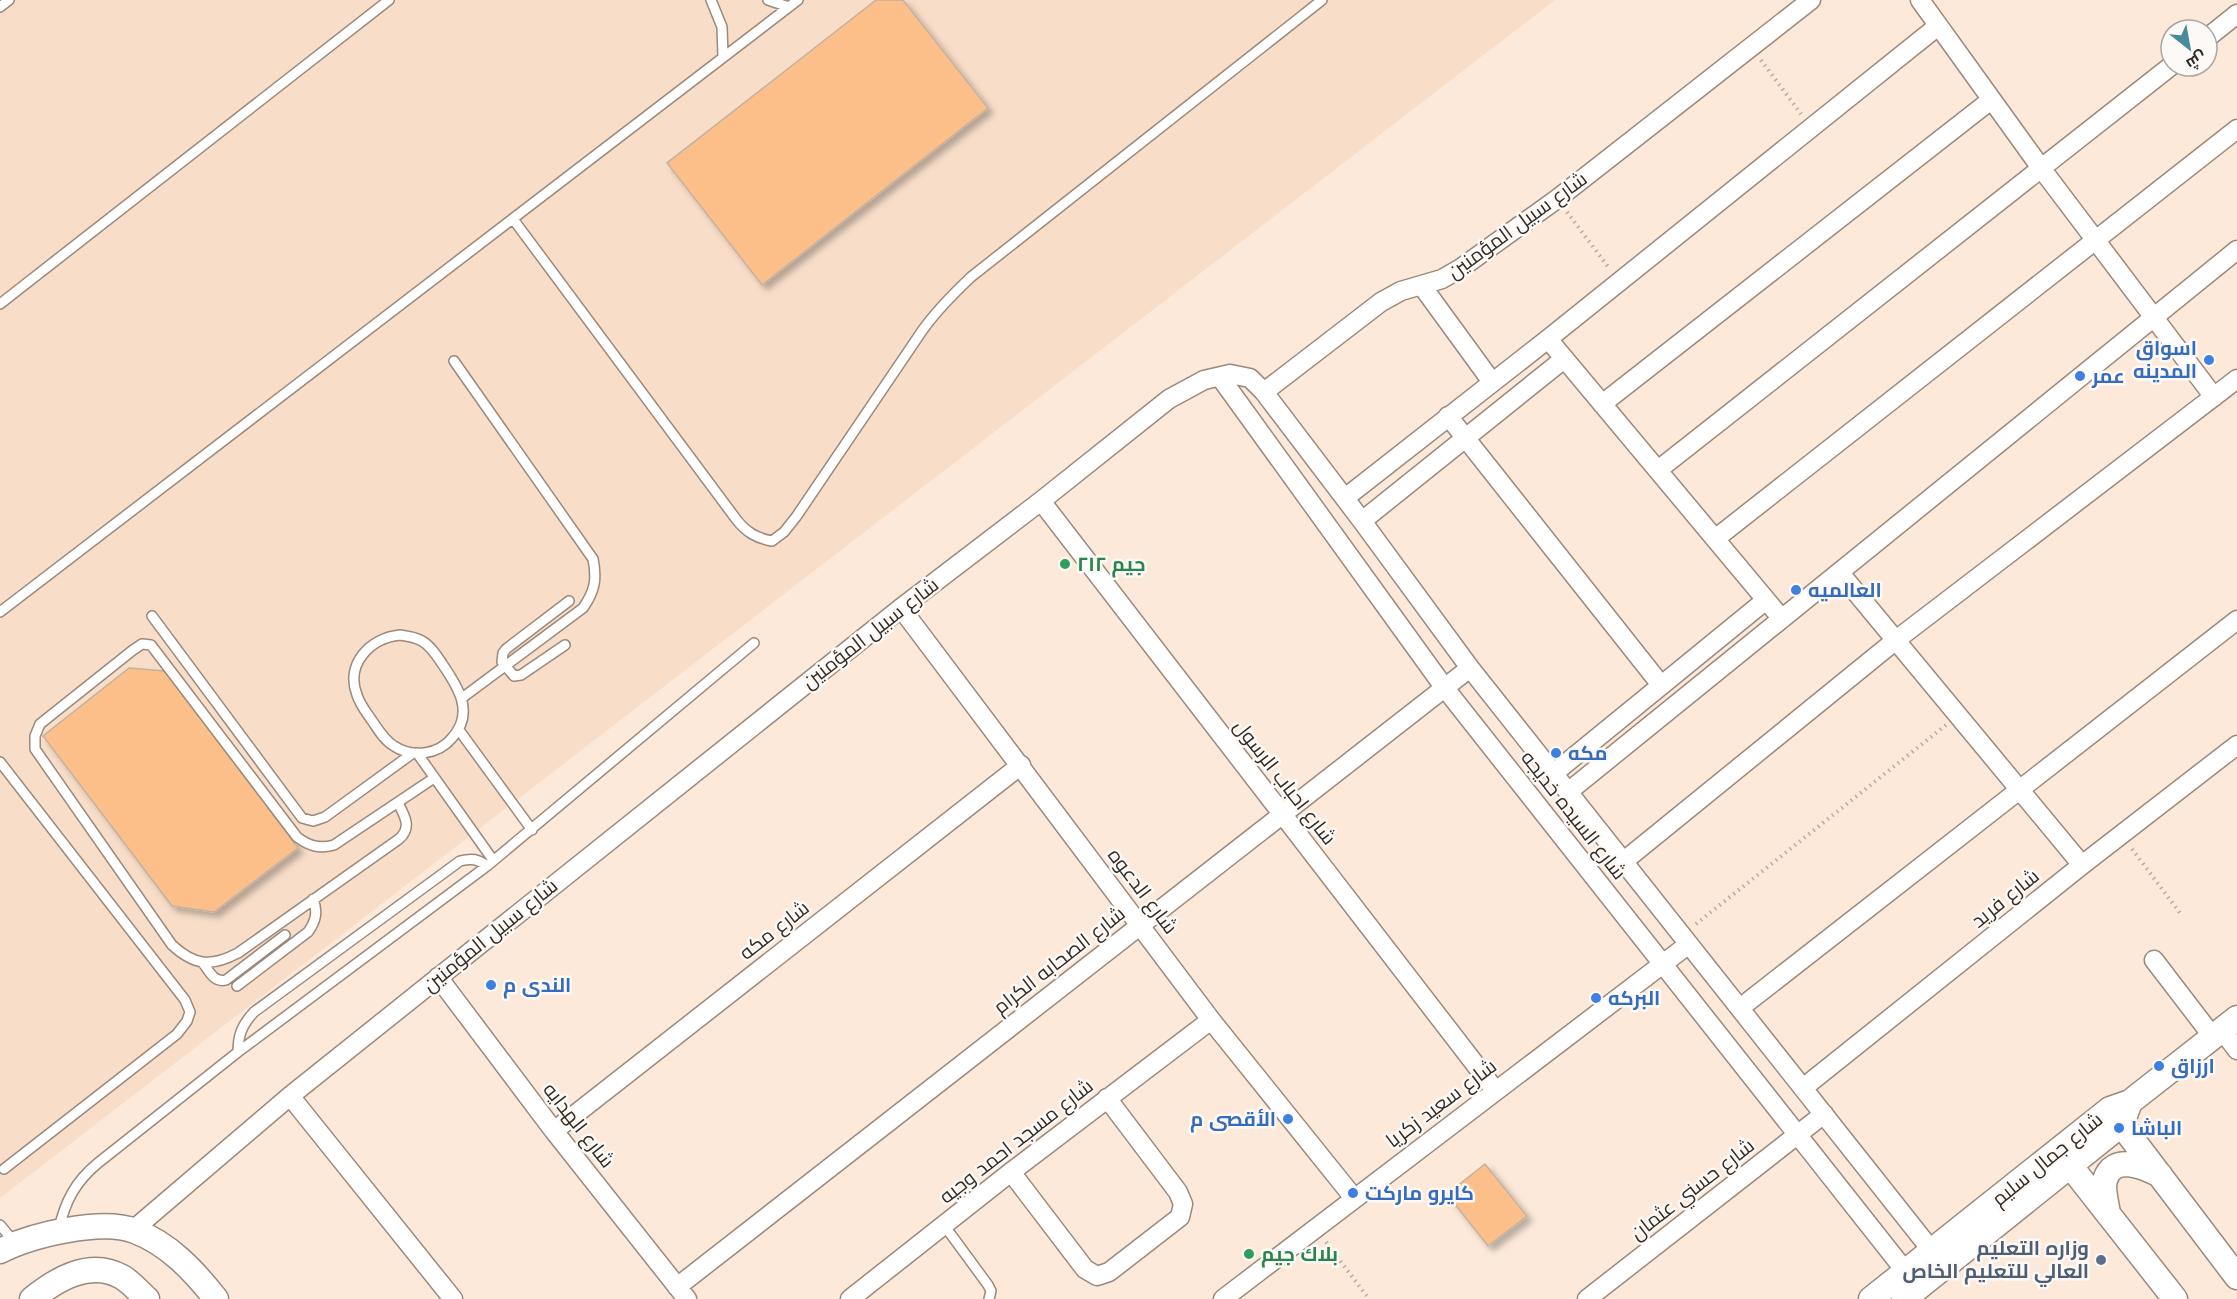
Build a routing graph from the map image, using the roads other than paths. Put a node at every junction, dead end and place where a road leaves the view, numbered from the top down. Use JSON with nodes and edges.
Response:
{"nodes":[{"id":1,"x":9,"y":0,"type":"edge"},
{"id":2,"x":388,"y":0,"type":"edge"},
{"id":3,"x":711,"y":0,"type":"edge"},
{"id":4,"x":768,"y":0,"type":"edge"},
{"id":5,"x":798,"y":0,"type":"edge"},
{"id":6,"x":1323,"y":0,"type":"edge"},
{"id":7,"x":1810,"y":0,"type":"edge"},
{"id":8,"x":1920,"y":0,"type":"edge"},
{"id":9,"x":0,"y":7,"type":"edge"},
{"id":10,"x":789,"y":7,"type":"junction"},
{"id":11,"x":2237,"y":15,"type":"edge"},
{"id":12,"x":1938,"y":26,"type":"junction"},
{"id":13,"x":2219,"y":29,"type":"edge"},
{"id":14,"x":723,"y":56,"type":"junction"},
{"id":15,"x":2159,"y":75,"type":"edge"},
{"id":16,"x":1990,"y":100,"type":"junction"},
{"id":17,"x":2237,"y":129,"type":"edge"},
{"id":18,"x":2040,"y":168,"type":"junction"},
{"id":19,"x":513,"y":219,"type":"junction"},
{"id":20,"x":2095,"y":240,"type":"junction"},
{"id":21,"x":2237,"y":250,"type":"edge"},
{"id":22,"x":1422,"y":286,"type":"junction"},
{"id":23,"x":0,"y":304,"type":"edge"},
{"id":24,"x":2153,"y":317,"type":"junction"},
{"id":25,"x":1548,"y":339,"type":"junction"},
{"id":26,"x":1564,"y":359,"type":"junction"},
{"id":27,"x":454,"y":361,"type":"dead end"},
{"id":28,"x":1220,"y":377,"type":"junction"},
{"id":29,"x":2237,"y":379,"type":"edge"},
{"id":30,"x":1492,"y":382,"type":"junction"},
{"id":31,"x":1264,"y":392,"type":"junction"},
{"id":32,"x":2214,"y":397,"type":"junction"},
{"id":33,"x":1602,"y":404,"type":"junction"},
{"id":34,"x":1448,"y":416,"type":"junction"},
{"id":35,"x":1465,"y":437,"type":"junction"},
{"id":36,"x":1658,"y":470,"type":"junction"},
{"id":37,"x":1345,"y":498,"type":"junction"},
{"id":38,"x":1041,"y":501,"type":"junction"},
{"id":39,"x":1362,"y":521,"type":"junction"},
{"id":40,"x":1715,"y":539,"type":"junction"},
{"id":41,"x":1840,"y":573,"type":"junction"},
{"id":42,"x":1766,"y":600,"type":"junction"},
{"id":43,"x":569,"y":601,"type":"dead end"},
{"id":44,"x":901,"y":608,"type":"junction"},
{"id":45,"x":0,"y":612,"type":"edge"},
{"id":46,"x":152,"y":616,"type":"dead end"},
{"id":47,"x":1782,"y":619,"type":"junction"},
{"id":48,"x":2237,"y":620,"type":"edge"},
{"id":49,"x":1896,"y":640,"type":"junction"},
{"id":50,"x":753,"y":643,"type":"dead end"},
{"id":51,"x":565,"y":645,"type":"dead end"},
{"id":52,"x":505,"y":666,"type":"junction"},
{"id":53,"x":1470,"y":668,"type":"junction"},
{"id":54,"x":1661,"y":685,"type":"junction"},
{"id":55,"x":1444,"y":687,"type":"junction"},
{"id":56,"x":462,"y":698,"type":"junction"},
{"id":57,"x":459,"y":730,"type":"junction"},
{"id":58,"x":2237,"y":745,"type":"edge"},
{"id":59,"x":415,"y":753,"type":"junction"},
{"id":60,"x":0,"y":762,"type":"edge"},
{"id":61,"x":1021,"y":765,"type":"junction"},
{"id":62,"x":1554,"y":774,"type":"junction"},
{"id":63,"x":434,"y":778,"type":"junction"},
{"id":64,"x":2019,"y":789,"type":"junction"},
{"id":65,"x":1568,"y":792,"type":"junction"},
{"id":66,"x":398,"y":803,"type":"junction"},
{"id":67,"x":1282,"y":815,"type":"junction"},
{"id":68,"x":532,"y":830,"type":"junction"},
{"id":69,"x":1624,"y":861,"type":"junction"},
{"id":70,"x":490,"y":863,"type":"junction"},
{"id":71,"x":2082,"y":865,"type":"junction"},
{"id":72,"x":313,"y":899,"type":"junction"},
{"id":73,"x":1140,"y":925,"type":"junction"},
{"id":74,"x":285,"y":935,"type":"dead end"},
{"id":75,"x":1685,"y":940,"type":"junction"},
{"id":76,"x":2154,"y":960,"type":"dead end"},
{"id":77,"x":203,"y":963,"type":"junction"},
{"id":78,"x":1663,"y":964,"type":"junction"},
{"id":79,"x":438,"y":977,"type":"junction"},
{"id":80,"x":237,"y":986,"type":"dead end"},
{"id":81,"x":1740,"y":1008,"type":"junction"},
{"id":82,"x":1211,"y":1020,"type":"junction"},
{"id":83,"x":2224,"y":1028,"type":"edge"},
{"id":84,"x":2237,"y":1050,"type":"edge"},
{"id":85,"x":238,"y":1052,"type":"junction"},
{"id":86,"x":1803,"y":1088,"type":"junction"},
{"id":87,"x":1495,"y":1090,"type":"junction"},
{"id":88,"x":290,"y":1095,"type":"junction"},
{"id":89,"x":1107,"y":1098,"type":"junction"},
{"id":90,"x":2121,"y":1112,"type":"junction"},
{"id":91,"x":1824,"y":1114,"type":"junction"},
{"id":92,"x":554,"y":1131,"type":"junction"},
{"id":93,"x":1798,"y":1135,"type":"junction"},
{"id":94,"x":2064,"y":1158,"type":"junction"},
{"id":95,"x":4,"y":1168,"type":"dead end"},
{"id":96,"x":1011,"y":1172,"type":"junction"},
{"id":97,"x":2162,"y":1176,"type":"junction"},
{"id":98,"x":1354,"y":1198,"type":"junction"},
{"id":99,"x":2108,"y":1214,"type":"junction"},
{"id":100,"x":944,"y":1225,"type":"junction"},
{"id":101,"x":59,"y":1230,"type":"junction"},
{"id":102,"x":133,"y":1230,"type":"junction"},
{"id":103,"x":5,"y":1240,"type":"edge"},
{"id":104,"x":1932,"y":1251,"type":"junction"},
{"id":105,"x":1906,"y":1272,"type":"junction"},
{"id":106,"x":2237,"y":1277,"type":"edge"},
{"id":107,"x":682,"y":1293,"type":"edge"},
{"id":108,"x":856,"y":1297,"type":"edge"},
{"id":109,"x":32,"y":1299,"type":"edge"},
{"id":110,"x":147,"y":1299,"type":"edge"},
{"id":111,"x":216,"y":1299,"type":"edge"},
{"id":112,"x":453,"y":1299,"type":"edge"},
{"id":113,"x":989,"y":1299,"type":"edge"},
{"id":114,"x":1222,"y":1299,"type":"edge"},
{"id":115,"x":1587,"y":1299,"type":"edge"},
{"id":116,"x":1871,"y":1299,"type":"edge"},
{"id":117,"x":1904,"y":1299,"type":"edge"},
{"id":118,"x":2175,"y":1299,"type":"edge"}],
"edges":[{"from":1,"to":9,"type":"lane"},
{"from":2,"to":23,"type":"lane"},
{"from":3,"to":14,"type":"lane"},
{"from":4,"to":10,"type":"lane"},
{"from":5,"to":10,"type":"lane"},
{"from":6,"to":19,"type":"lane"},
{"from":7,"to":22,"type":"street","name":"شارع سبيل المؤمنين"},
{"from":8,"to":12,"type":"street"},
{"from":10,"to":14,"type":"lane"},
{"from":11,"to":13,"type":"street"},
{"from":12,"to":16,"type":"street"},
{"from":12,"to":25,"type":"street"},
{"from":14,"to":19,"type":"lane"},
{"from":15,"to":18,"type":"street"},
{"from":16,"to":18,"type":"street"},
{"from":16,"to":33,"type":"street"},
{"from":17,"to":20,"type":"street"},
{"from":18,"to":20,"type":"street"},
{"from":18,"to":36,"type":"street"},
{"from":19,"to":45,"type":"lane"},
{"from":20,"to":24,"type":"street"},
{"from":20,"to":40,"type":"street"},
{"from":21,"to":24,"type":"street"},
{"from":22,"to":30,"type":"street"},
{"from":22,"to":31,"type":"street","name":"شارع سبيل المؤمنين"},
{"from":24,"to":32,"type":"street"},
{"from":24,"to":41,"type":"street"},
{"from":25,"to":26,"type":"street"},
{"from":25,"to":30,"type":"street"},
{"from":26,"to":33,"type":"street"},
{"from":26,"to":35,"type":"street"},
{"from":27,"to":52,"type":"lane"},
{"from":28,"to":31,"type":"street","name":"شارع سبيل المؤمنين"},
{"from":28,"to":38,"type":"street","name":"شارع سبيل المؤمنين"},
{"from":28,"to":55,"type":"street","name":"شارع السيده خديجه"},
{"from":29,"to":32,"type":"street"},
{"from":30,"to":34,"type":"street"},
{"from":31,"to":37,"type":"street","name":"شارع السيده خديجه"},
{"from":32,"to":49,"type":"street"},
{"from":33,"to":36,"type":"street"},
{"from":34,"to":35,"type":"street"},
{"from":34,"to":37,"type":"street"},
{"from":35,"to":39,"type":"street"},
{"from":35,"to":54,"type":"street"},
{"from":36,"to":40,"type":"street"},
{"from":37,"to":39,"type":"street","name":"شارع السيده خديجه"},
{"from":38,"to":44,"type":"street","name":"شارع سبيل المؤمنين"},
{"from":38,"to":67,"type":"street","name":"شارع احباب الرسول"},
{"from":39,"to":53,"type":"street","name":"شارع السيده خديجه"},
{"from":40,"to":42,"type":"street"},
{"from":41,"to":47,"type":"street"},
{"from":41,"to":49,"type":"street"},
{"from":42,"to":47,"type":"street"},
{"from":42,"to":54,"type":"street"},
{"from":43,"to":52,"type":"lane"},
{"from":44,"to":61,"type":"street","name":"شارع الدعوه"},
{"from":44,"to":79,"type":"street","name":"شارع سبيل المؤمنين"},
{"from":46,"to":59,"type":"lane"},
{"from":47,"to":65,"type":"street"},
{"from":48,"to":64,"type":"street"},
{"from":49,"to":64,"type":"street"},
{"from":49,"to":69,"type":"street"},
{"from":50,"to":68,"type":"lane"},
{"from":51,"to":52,"type":"lane"},
{"from":52,"to":56,"type":"lane"},
{"from":53,"to":55,"type":"street","name":"شارع الصحابه الكرام"},
{"from":53,"to":62,"type":"street","name":"شارع السيده خديجه"},
{"from":54,"to":62,"type":"street"},
{"from":55,"to":67,"type":"street","name":"شارع الصحابه الكرام"},
{"from":55,"to":78,"type":"street","name":"شارع السيده خديجه"},
{"from":56,"to":57,"type":"lane"},
{"from":56,"to":59,"type":"lane"},
{"from":57,"to":59,"type":"lane"},
{"from":57,"to":68,"type":"lane"},
{"from":58,"to":71,"type":"street","name":"شارع فريد"},
{"from":59,"to":63,"type":"lane"},
{"from":60,"to":95,"type":"lane"},
{"from":61,"to":73,"type":"street","name":"شارع الدعوه"},
{"from":61,"to":92,"type":"street","name":"شارع مكه"},
{"from":62,"to":65,"type":"street","name":"شارع السيده خديجه"},
{"from":63,"to":66,"type":"lane"},
{"from":63,"to":70,"type":"lane"},
{"from":64,"to":71,"type":"street"},
{"from":64,"to":81,"type":"street"},
{"from":65,"to":69,"type":"street","name":"شارع السيده خديجه"},
{"from":66,"to":72,"type":"lane"},
{"from":66,"to":77,"type":"lane"},
{"from":67,"to":73,"type":"street","name":"شارع الصحابه الكرام"},
{"from":67,"to":87,"type":"street","name":"شارع احباب الرسول"},
{"from":68,"to":70,"type":"lane"},
{"from":69,"to":75,"type":"street","name":"شارع السيده خديجه"},
{"from":70,"to":85,"type":"lane"},
{"from":70,"to":85,"type":"lane"},
{"from":71,"to":86,"type":"street","name":"شارع فريد"},
{"from":72,"to":77,"type":"lane"},
{"from":72,"to":80,"type":"lane"},
{"from":73,"to":82,"type":"street","name":"شارع الدعوه"},
{"from":73,"to":107,"type":"street","name":"شارع الصحابه الكرام"},
{"from":74,"to":77,"type":"lane"},
{"from":75,"to":78,"type":"street","name":"شارع سعيد زكريا"},
{"from":75,"to":81,"type":"street","name":"شارع السيده خديجه"},
{"from":76,"to":83,"type":"street"},
{"from":78,"to":87,"type":"street","name":"شارع سعيد زكريا"},
{"from":78,"to":93,"type":"street","name":"شارع السيده خديجه"},
{"from":79,"to":88,"type":"street","name":"شارع سبيل المؤمنين"},
{"from":79,"to":92,"type":"street","name":"شارع الهدايه"},
{"from":81,"to":86,"type":"street","name":"شارع السيده خديجه"},
{"from":82,"to":89,"type":"street","name":"شارع مسجد احمد وجيه"},
{"from":82,"to":98,"type":"street","name":"شارع الدعوه"},
{"from":83,"to":84,"type":"street"},
{"from":83,"to":90,"type":"main road","name":"شارع جمال سليم"},
{"from":85,"to":101,"type":"lane"},
{"from":86,"to":91,"type":"street","name":"شارع السيده خديجه"},
{"from":87,"to":98,"type":"street","name":"شارع سعيد زكريا"},
{"from":88,"to":102,"type":"street","name":"شارع سبيل المؤمنين"},
{"from":88,"to":112,"type":"street"},
{"from":89,"to":96,"type":"street","name":"شارع مسجد احمد وجيه"},
{"from":89,"to":96,"type":"street"},
{"from":90,"to":94,"type":"main road","name":"شارع جمال سليم"},
{"from":90,"to":97,"type":"main road"},
{"from":91,"to":93,"type":"street","name":"شارع حسني عثمان"},
{"from":91,"to":104,"type":"street","name":"شارع السيده خديجه"},
{"from":92,"to":107,"type":"street","name":"شارع الهدايه"},
{"from":93,"to":105,"type":"street","name":"شارع السيده خديجه"},
{"from":93,"to":115,"type":"street","name":"شارع حسني عثمان"},
{"from":94,"to":99,"type":"main road"},
{"from":94,"to":104,"type":"main road","name":"شارع جمال سليم"},
{"from":94,"to":117,"type":"main road","name":"شارع جمال سليم"},
{"from":96,"to":100,"type":"street","name":"شارع مسجد احمد وجيه"},
{"from":97,"to":99,"type":"main road"},
{"from":97,"to":106,"type":"main road"},
{"from":98,"to":114,"type":"street","name":"شارع سعيد زكريا"},
{"from":99,"to":118,"type":"main road"},
{"from":100,"to":108,"type":"street","name":"شارع مسجد احمد وجيه"},
{"from":100,"to":113,"type":"lane"},
{"from":101,"to":102,"type":"main road"},
{"from":101,"to":103,"type":"main road"},
{"from":102,"to":111,"type":"main road"},
{"from":104,"to":105,"type":"main road","name":"شارع جمال سليم"},
{"from":105,"to":116,"type":"main road","name":"شارع جمال سليم"},
{"from":109,"to":110,"type":"main road"}]}
